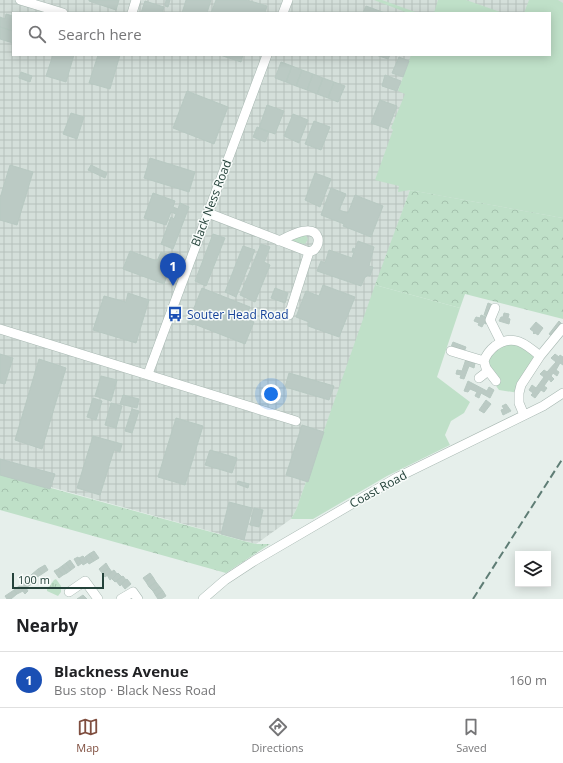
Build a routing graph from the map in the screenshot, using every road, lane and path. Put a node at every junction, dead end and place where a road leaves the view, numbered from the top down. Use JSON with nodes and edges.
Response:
{"nodes":[{"id":1,"x":20,"y":0,"type":"edge"},
{"id":2,"x":136,"y":0,"type":"edge"},
{"id":3,"x":288,"y":0,"type":"edge"},
{"id":4,"x":60,"y":12,"type":"edge"},
{"id":5,"x":132,"y":12,"type":"edge"},
{"id":6,"x":283,"y":12,"type":"edge"},
{"id":7,"x":267,"y":56,"type":"edge"},
{"id":8,"x":208,"y":213,"type":"junction"},
{"id":9,"x":279,"y":240,"type":"junction"},
{"id":10,"x":309,"y":252,"type":"junction"},
{"id":11,"x":495,"y":308,"type":"dead end"},
{"id":12,"x":289,"y":315,"type":"dead end"},
{"id":13,"x":563,"y":328,"type":"edge"},
{"id":14,"x":0,"y":329,"type":"edge"},
{"id":15,"x":501,"y":342,"type":"junction"},
{"id":16,"x":451,"y":351,"type":"dead end"},
{"id":17,"x":540,"y":356,"type":"junction"},
{"id":18,"x":484,"y":361,"type":"junction"},
{"id":19,"x":488,"y":371,"type":"junction"},
{"id":20,"x":148,"y":374,"type":"junction"},
{"id":21,"x":478,"y":378,"type":"dead end"},
{"id":22,"x":496,"y":381,"type":"dead end"},
{"id":23,"x":563,"y":393,"type":"edge"},
{"id":24,"x":524,"y":415,"type":"junction"},
{"id":25,"x":296,"y":421,"type":"dead end"},
{"id":26,"x":69,"y":592,"type":"dead end"},
{"id":27,"x":98,"y":599,"type":"edge"},
{"id":28,"x":121,"y":599,"type":"edge"},
{"id":29,"x":138,"y":599,"type":"edge"},
{"id":30,"x":203,"y":599,"type":"edge"}],
"edges":[{"from":1,"to":4,"type":"street"},
{"from":2,"to":5,"type":"street"},
{"from":3,"to":6,"type":"street"},
{"from":7,"to":8,"type":"street","name":"Black Ness Road"},
{"from":8,"to":9,"type":"street"},
{"from":8,"to":20,"type":"street","name":"Black Ness Road"},
{"from":9,"to":10,"type":"street"},
{"from":9,"to":10,"type":"street"},
{"from":10,"to":12,"type":"street"},
{"from":11,"to":15,"type":"street"},
{"from":13,"to":17,"type":"street"},
{"from":14,"to":20,"type":"street"},
{"from":15,"to":17,"type":"street"},
{"from":15,"to":18,"type":"street"},
{"from":16,"to":18,"type":"street"},
{"from":17,"to":24,"type":"street"},
{"from":18,"to":19,"type":"street"},
{"from":19,"to":21,"type":"street"},
{"from":19,"to":22,"type":"street"},
{"from":20,"to":25,"type":"street"},
{"from":23,"to":24,"type":"street","name":"Coast Road"},
{"from":24,"to":30,"type":"street","name":"Coast Road"},
{"from":26,"to":27,"type":"street"},
{"from":28,"to":29,"type":"street"}]}
